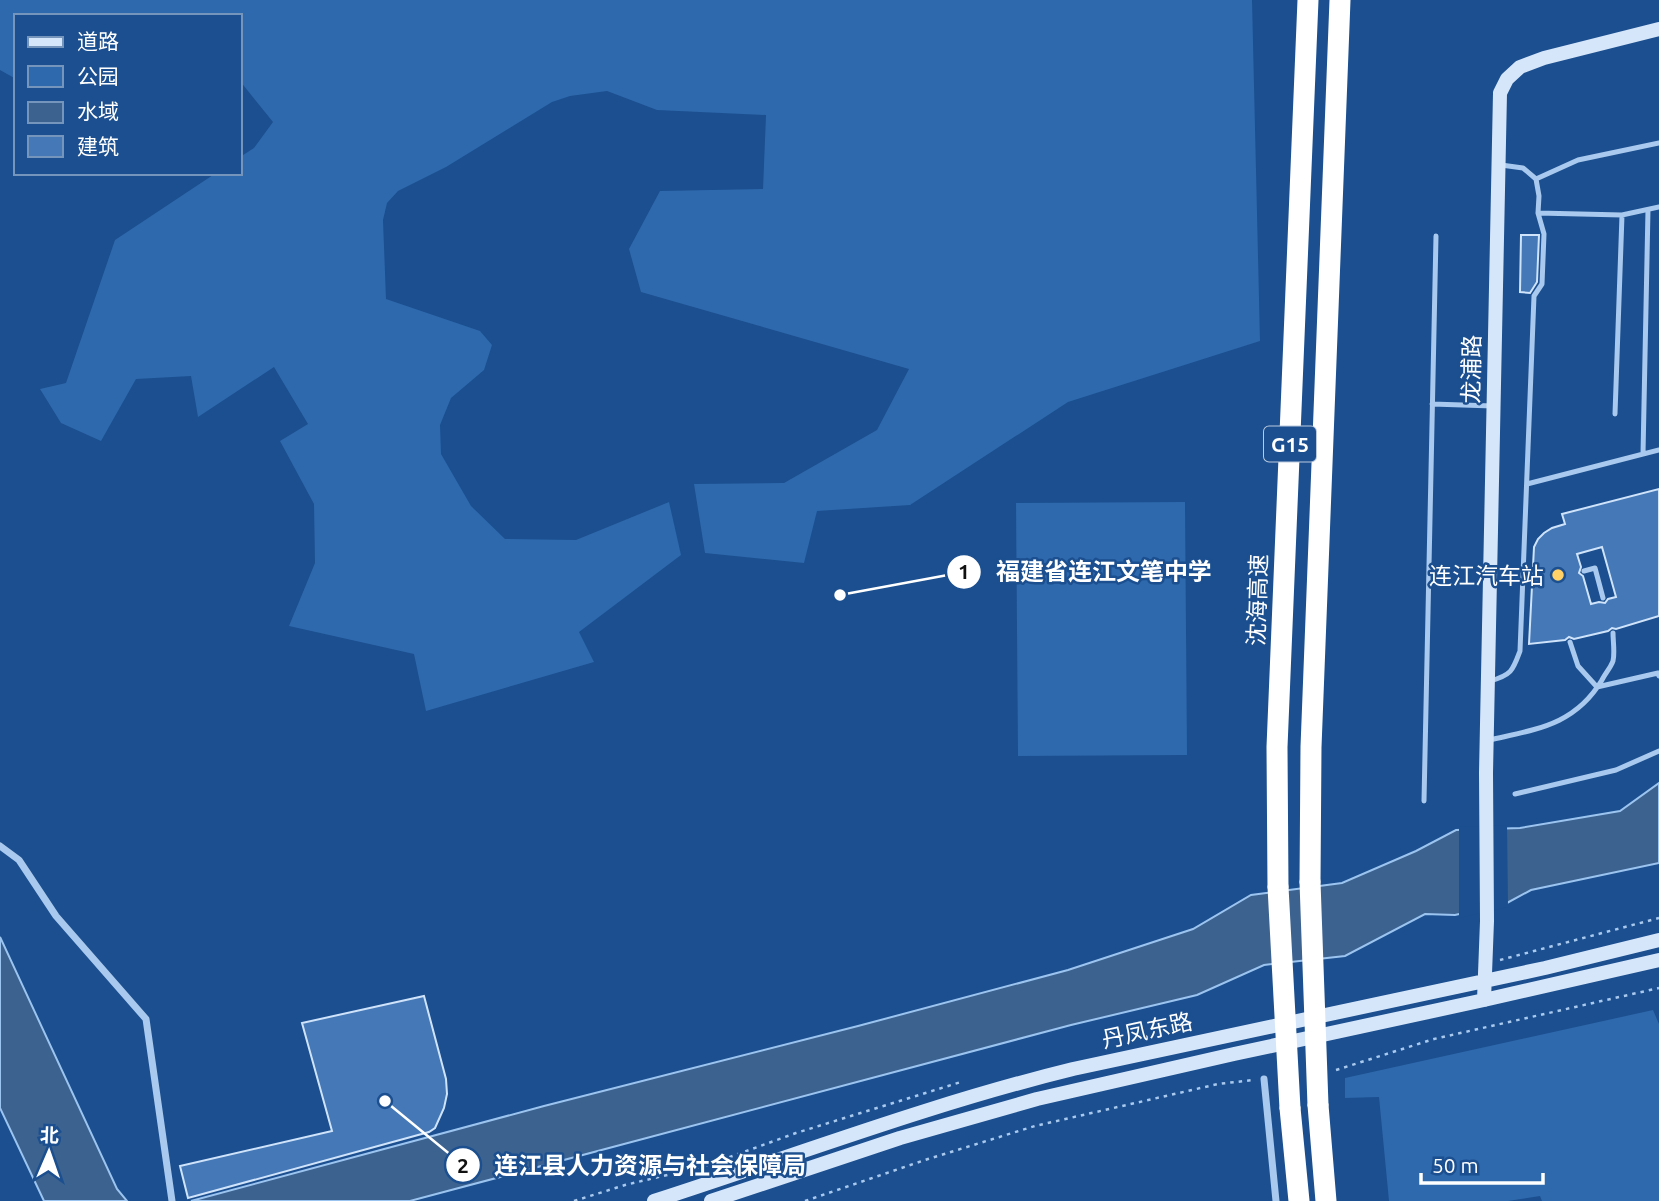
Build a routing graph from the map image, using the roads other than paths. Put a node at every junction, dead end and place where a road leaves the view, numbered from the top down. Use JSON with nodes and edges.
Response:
{"nodes":[{"id":1,"x":1308,"y":0,"type":"edge"},
{"id":2,"x":1340,"y":0,"type":"edge"},
{"id":3,"x":1659,"y":29,"type":"edge"},
{"id":4,"x":1659,"y":143,"type":"edge"},
{"id":5,"x":1498,"y":164,"type":"junction"},
{"id":6,"x":1536,"y":179,"type":"junction"},
{"id":7,"x":1659,"y":207,"type":"edge"},
{"id":8,"x":1648,"y":210,"type":"junction"},
{"id":9,"x":1538,"y":213,"type":"junction"},
{"id":10,"x":1622,"y":215,"type":"junction"},
{"id":11,"x":1436,"y":236,"type":"dead end"},
{"id":12,"x":1432,"y":404,"type":"junction"},
{"id":13,"x":1493,"y":406,"type":"junction"},
{"id":14,"x":1615,"y":414,"type":"dead end"},
{"id":15,"x":1659,"y":450,"type":"edge"},
{"id":16,"x":1643,"y":454,"type":"junction"},
{"id":17,"x":1527,"y":484,"type":"junction"},
{"id":18,"x":1584,"y":571,"type":"dead end"},
{"id":19,"x":1603,"y":598,"type":"dead end"},
{"id":20,"x":1613,"y":633,"type":"dead end"},
{"id":21,"x":1570,"y":642,"type":"dead end"},
{"id":22,"x":1659,"y":676,"type":"edge"},
{"id":23,"x":1488,"y":681,"type":"junction"},
{"id":24,"x":1597,"y":687,"type":"junction"},
{"id":25,"x":1487,"y":741,"type":"junction"},
{"id":26,"x":1659,"y":751,"type":"edge"},
{"id":27,"x":1515,"y":794,"type":"dead end"},
{"id":28,"x":1424,"y":801,"type":"dead end"},
{"id":29,"x":0,"y":846,"type":"edge"},
{"id":30,"x":1659,"y":940,"type":"edge"},
{"id":31,"x":1659,"y":960,"type":"edge"},
{"id":32,"x":1485,"y":981,"type":"junction"},
{"id":33,"x":1484,"y":1000,"type":"junction"},
{"id":34,"x":1264,"y":1079,"type":"road end"},
{"id":35,"x":172,"y":1201,"type":"edge"},
{"id":36,"x":654,"y":1201,"type":"edge"},
{"id":37,"x":711,"y":1201,"type":"edge"},
{"id":38,"x":1276,"y":1201,"type":"edge"},
{"id":39,"x":1299,"y":1201,"type":"edge"},
{"id":40,"x":1326,"y":1201,"type":"edge"}],
"edges":[{"from":1,"to":39,"type":"highway","name":"沈海高速","number":"G15","bridge":true},
{"from":2,"to":40,"type":"highway","number":"G15","bridge":true},
{"from":3,"to":5,"type":"main road","name":"龙浦路"},
{"from":4,"to":6,"type":"lane"},
{"from":5,"to":6,"type":"lane"},
{"from":5,"to":13,"type":"main road","name":"龙浦路"},
{"from":6,"to":9,"type":"lane"},
{"from":7,"to":8,"type":"lane"},
{"from":8,"to":10,"type":"lane"},
{"from":8,"to":16,"type":"lane"},
{"from":9,"to":10,"type":"lane"},
{"from":9,"to":17,"type":"lane"},
{"from":10,"to":14,"type":"lane"},
{"from":11,"to":12,"type":"lane"},
{"from":12,"to":13,"type":"lane"},
{"from":12,"to":28,"type":"lane"},
{"from":13,"to":23,"type":"main road","name":"龙浦路"},
{"from":15,"to":16,"type":"lane"},
{"from":16,"to":17,"type":"lane"},
{"from":17,"to":23,"type":"lane"},
{"from":18,"to":19,"type":"lane"},
{"from":20,"to":24,"type":"lane"},
{"from":21,"to":24,"type":"lane"},
{"from":22,"to":24,"type":"lane"},
{"from":23,"to":25,"type":"main road","name":"龙浦路"},
{"from":24,"to":25,"type":"lane"},
{"from":25,"to":32,"type":"main road","name":"龙浦路"},
{"from":26,"to":27,"type":"lane"},
{"from":29,"to":35,"type":"street"},
{"from":30,"to":32,"type":"main road","name":"丹凤东路"},
{"from":31,"to":33,"type":"main road","name":"丹凤东路"},
{"from":32,"to":33,"type":"main road","name":"龙浦路"},
{"from":32,"to":36,"type":"main road","name":"丹凤东路"},
{"from":33,"to":37,"type":"main road","name":"丹凤东路"},
{"from":34,"to":38,"type":"street"}]}
